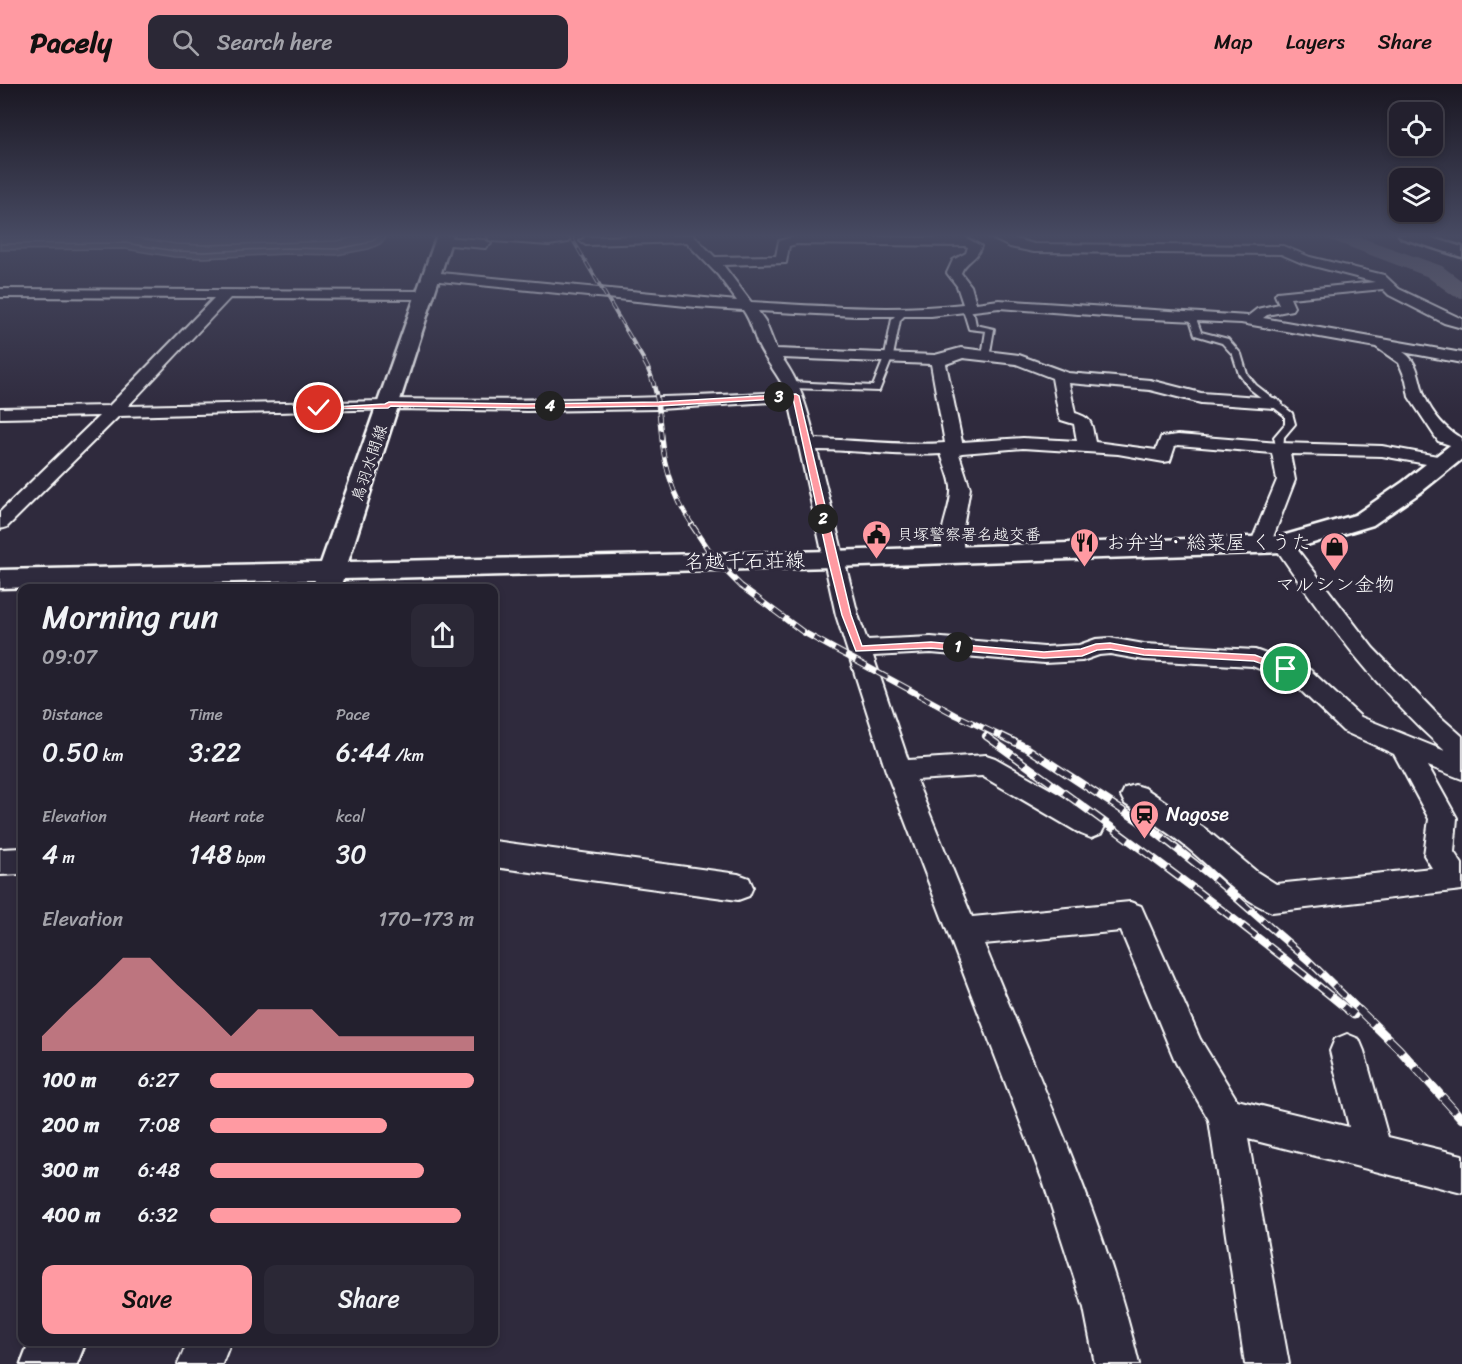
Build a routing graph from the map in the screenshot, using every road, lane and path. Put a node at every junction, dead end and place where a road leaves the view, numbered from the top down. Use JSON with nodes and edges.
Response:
{"nodes":[{"id":1,"x":225,"y":295,"type":"edge"},
{"id":2,"x":429,"y":295,"type":"edge"},
{"id":3,"x":476,"y":295,"type":"dead end"},
{"id":4,"x":589,"y":295,"type":"edge"},
{"id":5,"x":625,"y":295,"type":"edge"},
{"id":6,"x":738,"y":295,"type":"edge"},
{"id":7,"x":966,"y":295,"type":"edge"},
{"id":8,"x":1285,"y":295,"type":"edge"},
{"id":9,"x":1399,"y":295,"type":"edge"},
{"id":10,"x":745,"y":305,"type":"junction"},
{"id":11,"x":968,"y":308,"type":"junction"},
{"id":12,"x":903,"y":313,"type":"junction"},
{"id":13,"x":1191,"y":315,"type":"junction"},
{"id":14,"x":1252,"y":321,"type":"junction"},
{"id":15,"x":1462,"y":324,"type":"edge"},
{"id":16,"x":1377,"y":343,"type":"junction"},
{"id":17,"x":774,"y":354,"type":"junction"},
{"id":18,"x":889,"y":356,"type":"junction"},
{"id":19,"x":986,"y":356,"type":"junction"},
{"id":20,"x":1462,"y":358,"type":"edge"},
{"id":21,"x":938,"y":360,"type":"junction"},
{"id":22,"x":1060,"y":375,"type":"junction"},
{"id":23,"x":793,"y":390,"type":"junction"},
{"id":24,"x":1274,"y":403,"type":"junction"},
{"id":25,"x":388,"y":405,"type":"junction"},
{"id":26,"x":114,"y":411,"type":"junction"},
{"id":27,"x":0,"y":413,"type":"edge"},
{"id":28,"x":807,"y":444,"type":"junction"},
{"id":29,"x":1087,"y":447,"type":"junction"},
{"id":30,"x":1280,"y":447,"type":"junction"},
{"id":31,"x":952,"y":450,"type":"junction"},
{"id":32,"x":1456,"y":455,"type":"edge"},
{"id":33,"x":0,"y":523,"type":"edge"},
{"id":34,"x":1271,"y":544,"type":"junction"},
{"id":35,"x":954,"y":554,"type":"junction"},
{"id":36,"x":832,"y":559,"type":"junction"},
{"id":37,"x":0,"y":579,"type":"edge"},
{"id":38,"x":329,"y":579,"type":"edge"},
{"id":39,"x":859,"y":649,"type":"junction"},
{"id":40,"x":1403,"y":747,"type":"junction"},
{"id":41,"x":1462,"y":751,"type":"edge"},
{"id":42,"x":1462,"y":768,"type":"edge"},
{"id":43,"x":899,"y":771,"type":"junction"},
{"id":44,"x":1135,"y":796,"type":"dead end"},
{"id":45,"x":1091,"y":826,"type":"dead end"},
{"id":46,"x":498,"y":855,"type":"edge"},
{"id":47,"x":18,"y":861,"type":"edge"},
{"id":48,"x":0,"y":862,"type":"edge"},
{"id":49,"x":1459,"y":882,"type":"edge"},
{"id":50,"x":738,"y":888,"type":"dead end"},
{"id":51,"x":963,"y":932,"type":"junction"},
{"id":52,"x":1347,"y":1051,"type":"dead end"},
{"id":53,"x":1226,"y":1115,"type":"junction"},
{"id":54,"x":1374,"y":1152,"type":"junction"},
{"id":55,"x":1462,"y":1174,"type":"edge"},
{"id":56,"x":56,"y":1346,"type":"edge"},
{"id":57,"x":208,"y":1346,"type":"edge"},
{"id":58,"x":49,"y":1364,"type":"edge"},
{"id":59,"x":200,"y":1364,"type":"edge"},
{"id":60,"x":1117,"y":1364,"type":"edge"},
{"id":61,"x":1267,"y":1364,"type":"edge"}],
"edges":[{"from":1,"to":26,"type":"street"},
{"from":2,"to":25,"type":"street","name":"鳥羽水間線"},
{"from":3,"to":4,"type":"street"},
{"from":5,"to":10,"type":"street"},
{"from":6,"to":10,"type":"street"},
{"from":7,"to":11,"type":"street"},
{"from":8,"to":14,"type":"street"},
{"from":9,"to":15,"type":"street"},
{"from":10,"to":12,"type":"street"},
{"from":10,"to":17,"type":"street"},
{"from":11,"to":12,"type":"street"},
{"from":11,"to":13,"type":"street"},
{"from":11,"to":19,"type":"lane"},
{"from":12,"to":18,"type":"lane"},
{"from":13,"to":14,"type":"street"},
{"from":13,"to":24,"type":"lane"},
{"from":14,"to":16,"type":"street"},
{"from":16,"to":20,"type":"street"},
{"from":16,"to":32,"type":"street"},
{"from":17,"to":18,"type":"street"},
{"from":17,"to":23,"type":"street"},
{"from":18,"to":21,"type":"street"},
{"from":18,"to":23,"type":"lane"},
{"from":19,"to":21,"type":"street"},
{"from":19,"to":22,"type":"street"},
{"from":21,"to":31,"type":"street"},
{"from":22,"to":24,"type":"street"},
{"from":22,"to":29,"type":"street"},
{"from":23,"to":25,"type":"street"},
{"from":23,"to":28,"type":"street"},
{"from":24,"to":30,"type":"lane"},
{"from":25,"to":26,"type":"street"},
{"from":25,"to":38,"type":"street","name":"鳥羽水間線"},
{"from":26,"to":27,"type":"street"},
{"from":26,"to":33,"type":"street"},
{"from":28,"to":31,"type":"street"},
{"from":28,"to":36,"type":"street"},
{"from":29,"to":30,"type":"street"},
{"from":29,"to":31,"type":"street"},
{"from":30,"to":32,"type":"street"},
{"from":30,"to":34,"type":"street"},
{"from":31,"to":35,"type":"street"},
{"from":32,"to":34,"type":"street","name":"名越千石荘線"},
{"from":34,"to":35,"type":"street","name":"名越千石荘線"},
{"from":34,"to":41,"type":"street"},
{"from":35,"to":36,"type":"street","name":"名越千石荘線"},
{"from":36,"to":38,"type":"street","name":"名越千石荘線"},
{"from":36,"to":39,"type":"street"},
{"from":37,"to":38,"type":"street","name":"名越千石荘線"},
{"from":39,"to":40,"type":"street"},
{"from":39,"to":43,"type":"street"},
{"from":40,"to":42,"type":"street"},
{"from":40,"to":49,"type":"street"},
{"from":43,"to":45,"type":"street"},
{"from":43,"to":51,"type":"street"},
{"from":44,"to":49,"type":"street"},
{"from":46,"to":50,"type":"street"},
{"from":47,"to":48,"type":"street"},
{"from":51,"to":53,"type":"street"},
{"from":51,"to":60,"type":"street"},
{"from":52,"to":54,"type":"street"},
{"from":53,"to":54,"type":"street"},
{"from":53,"to":61,"type":"street"},
{"from":54,"to":55,"type":"street"},
{"from":56,"to":58,"type":"street"},
{"from":57,"to":59,"type":"street"}]}
